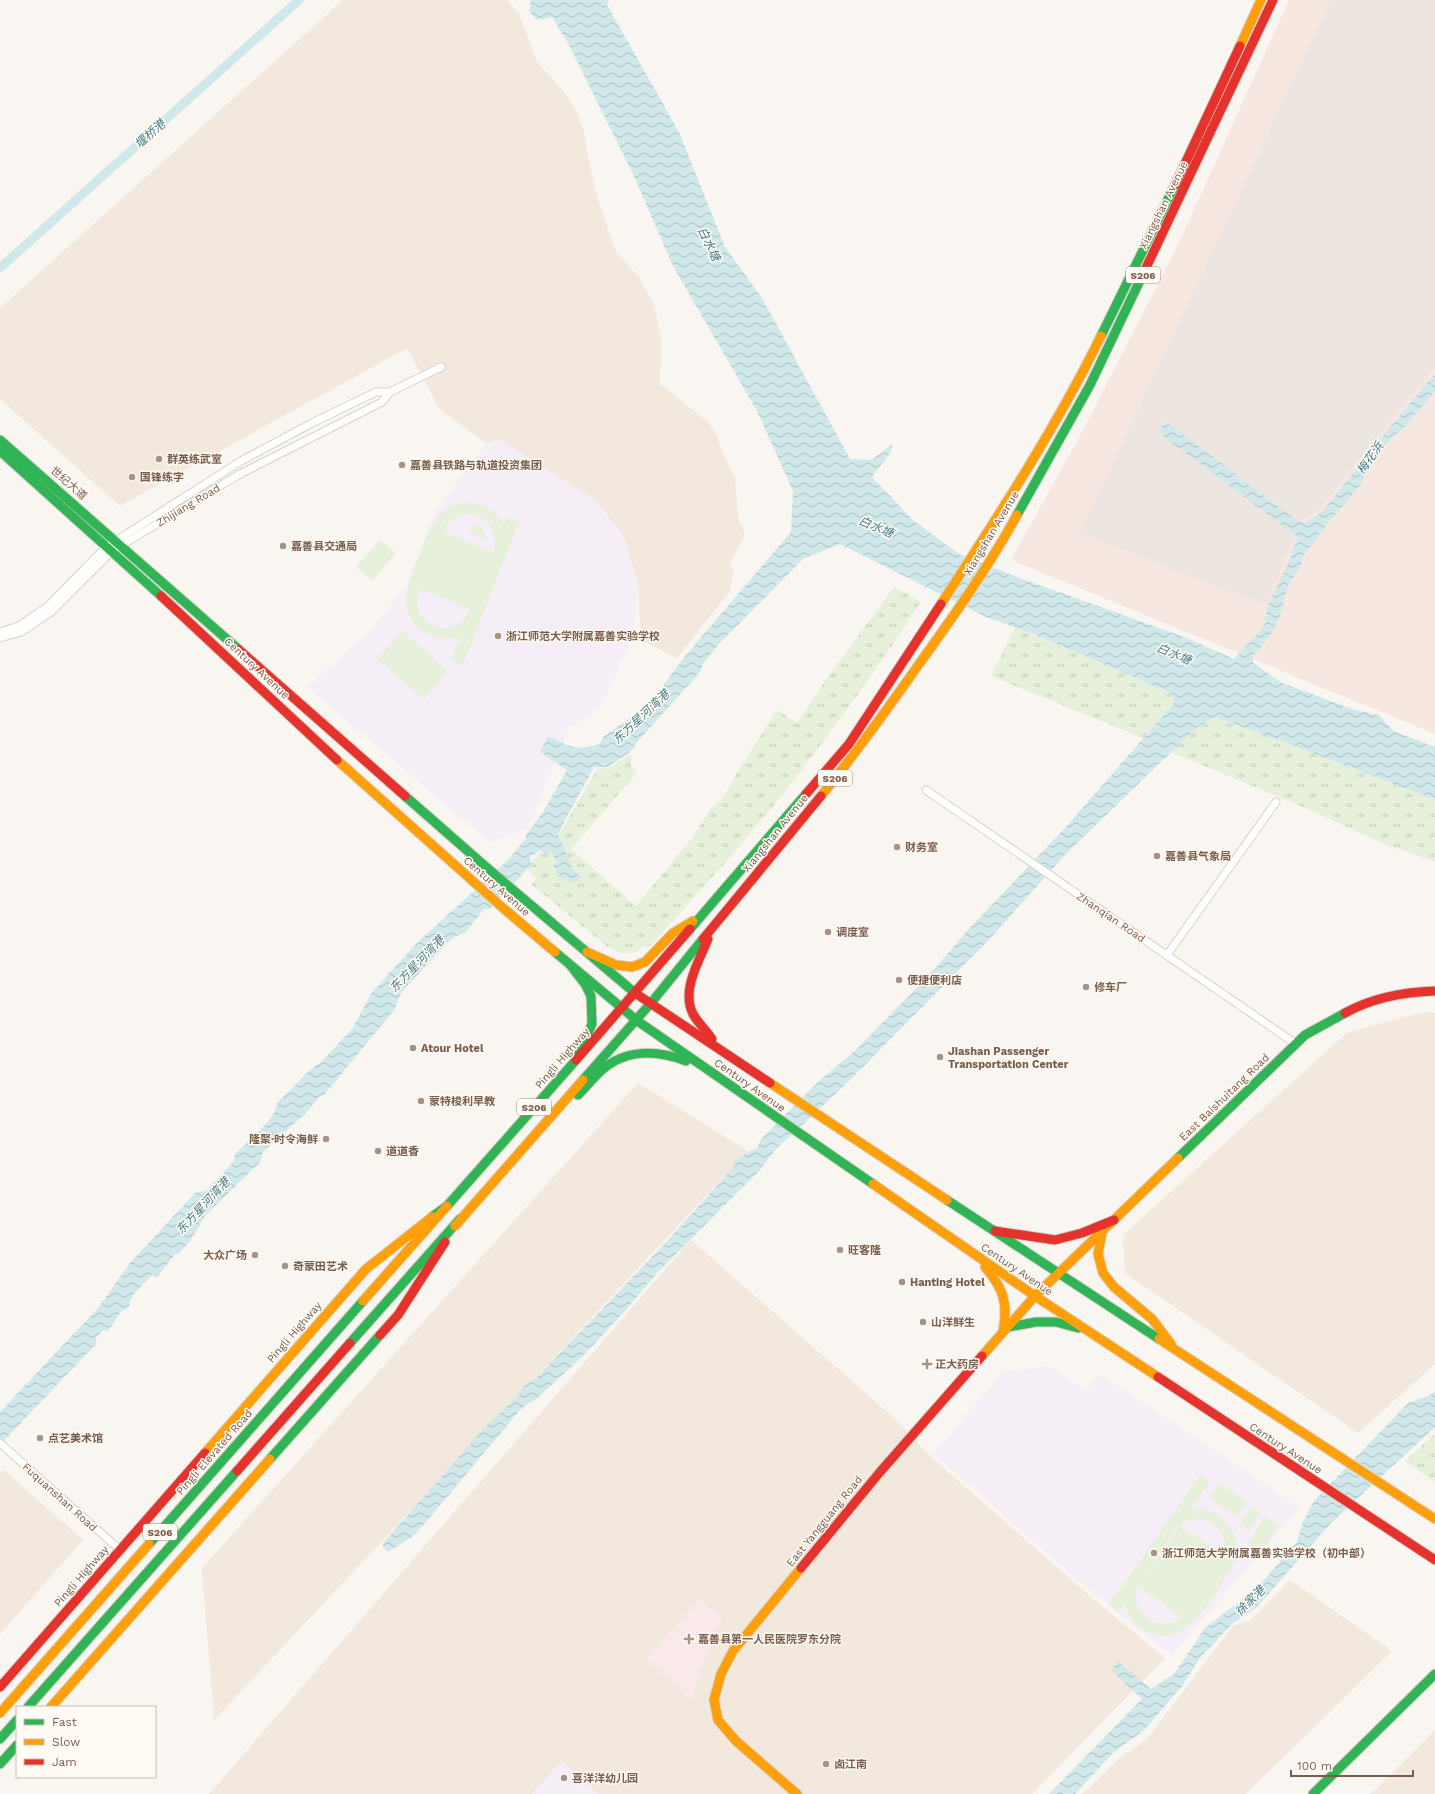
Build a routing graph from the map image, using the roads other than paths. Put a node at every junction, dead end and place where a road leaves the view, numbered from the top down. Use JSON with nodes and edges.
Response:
{"nodes":[{"id":1,"x":1261,"y":0,"type":"edge"},
{"id":2,"x":1273,"y":0,"type":"edge"},
{"id":3,"x":441,"y":367,"type":"dead end"},
{"id":4,"x":390,"y":392,"type":"junction"},
{"id":5,"x":0,"y":440,"type":"edge"},
{"id":6,"x":0,"y":451,"type":"edge"},
{"id":7,"x":119,"y":543,"type":"junction"},
{"id":8,"x":109,"y":548,"type":"junction"},
{"id":9,"x":0,"y":632,"type":"edge"},
{"id":10,"x":0,"y":638,"type":"edge"},
{"id":11,"x":926,"y":790,"type":"dead end"},
{"id":12,"x":1276,"y":802,"type":"dead end"},
{"id":13,"x":702,"y":915,"type":"junction"},
{"id":14,"x":712,"y":928,"type":"junction"},
{"id":15,"x":587,"y":952,"type":"junction"},
{"id":16,"x":1167,"y":954,"type":"junction"},
{"id":17,"x":571,"y":966,"type":"junction"},
{"id":18,"x":1435,"y":991,"type":"edge"},
{"id":19,"x":635,"y":993,"type":"junction"},
{"id":20,"x":651,"y":1003,"type":"junction"},
{"id":21,"x":622,"y":1008,"type":"junction"},
{"id":22,"x":636,"y":1020,"type":"junction"},
{"id":23,"x":1296,"y":1044,"type":"junction"},
{"id":24,"x":723,"y":1051,"type":"junction"},
{"id":25,"x":574,"y":1062,"type":"junction"},
{"id":26,"x":710,"y":1071,"type":"junction"},
{"id":27,"x":556,"y":1110,"type":"junction"},
{"id":28,"x":447,"y":1206,"type":"junction"},
{"id":29,"x":460,"y":1219,"type":"junction"},
{"id":30,"x":1114,"y":1220,"type":"junction"},
{"id":31,"x":933,"y":1226,"type":"junction"},
{"id":32,"x":994,"y":1231,"type":"junction"},
{"id":33,"x":1102,"y":1232,"type":"junction"},
{"id":34,"x":1059,"y":1274,"type":"junction"},
{"id":35,"x":1035,"y":1296,"type":"junction"},
{"id":36,"x":1006,"y":1329,"type":"junction"},
{"id":37,"x":1090,"y":1332,"type":"junction"},
{"id":38,"x":1173,"y":1348,"type":"junction"},
{"id":39,"x":1,"y":1444,"type":"edge"},
{"id":40,"x":1435,"y":1519,"type":"edge"},
{"id":41,"x":120,"y":1550,"type":"junction"},
{"id":42,"x":1434,"y":1560,"type":"edge"},
{"id":43,"x":1435,"y":1674,"type":"edge"},
{"id":44,"x":0,"y":1687,"type":"edge"},
{"id":45,"x":29,"y":1706,"type":"edge"},
{"id":46,"x":52,"y":1706,"type":"edge"},
{"id":47,"x":0,"y":1713,"type":"edge"},
{"id":48,"x":16,"y":1721,"type":"edge"},
{"id":49,"x":0,"y":1739,"type":"edge"},
{"id":50,"x":16,"y":1746,"type":"edge"},
{"id":51,"x":0,"y":1764,"type":"edge"},
{"id":52,"x":797,"y":1794,"type":"edge"},
{"id":53,"x":1313,"y":1794,"type":"edge"}],
"edges":[{"from":1,"to":13,"type":"main road","name":"Xiangshan Avenue","number":"S206"},
{"from":2,"to":14,"type":"main road","name":"Xiangshan Avenue","number":"S206"},
{"from":3,"to":4,"type":"street","name":"Zhijiang Road"},
{"from":4,"to":7,"type":"street","name":"Zhijiang Road"},
{"from":4,"to":7,"type":"street","name":"Zhijiang Road"},
{"from":5,"to":7,"type":"main road","name":"世纪大道"},
{"from":6,"to":8,"type":"main road","name":"世纪大道"},
{"from":7,"to":8,"type":"street","name":"Zhijiang Road"},
{"from":7,"to":15,"type":"main road","name":"Century Avenue"},
{"from":8,"to":9,"type":"street","name":"Zhijiang Road"},
{"from":8,"to":10,"type":"street","name":"Zhijiang Road"},
{"from":8,"to":17,"type":"main road","name":"Century Avenue"},
{"from":11,"to":16,"type":"street","name":"Zhanqian Road"},
{"from":12,"to":16,"type":"street"},
{"from":13,"to":15,"type":"main road"},
{"from":13,"to":19,"type":"main road","name":"Xiangshan Avenue","number":"S206"},
{"from":14,"to":20,"type":"main road","name":"Xiangshan Avenue","number":"S206"},
{"from":14,"to":24,"type":"main road"},
{"from":15,"to":19,"type":"main road","name":"Century Avenue"},
{"from":16,"to":23,"type":"street","name":"Zhanqian Road"},
{"from":17,"to":21,"type":"main road","name":"Century Avenue"},
{"from":17,"to":25,"type":"main road"},
{"from":18,"to":23,"type":"main road","name":"East Baishuitang Road"},
{"from":19,"to":20,"type":"main road","name":"Century Avenue"},
{"from":19,"to":21,"type":"main road","name":"Xiangshan Avenue","number":"S206"},
{"from":20,"to":22,"type":"main road","name":"Xiangshan Avenue","number":"S206"},
{"from":20,"to":24,"type":"main road","name":"Century Avenue"},
{"from":21,"to":22,"type":"main road","name":"Century Avenue"},
{"from":21,"to":25,"type":"main road","name":"Pingli Highway","number":"S206"},
{"from":22,"to":26,"type":"main road","name":"Century Avenue"},
{"from":22,"to":27,"type":"main road","number":"S206"},
{"from":23,"to":30,"type":"main road","name":"East Baishuitang Road"},
{"from":24,"to":32,"type":"main road","name":"Century Avenue"},
{"from":25,"to":28,"type":"main road","name":"Pingli Highway","number":"S206"},
{"from":26,"to":27,"type":"main road"},
{"from":26,"to":31,"type":"main road","name":"Century Avenue"},
{"from":27,"to":29,"type":"main road","number":"S206"},
{"from":28,"to":41,"type":"main road","name":"Pingli Highway"},
{"from":28,"to":47,"type":"main road","name":"Pingli Elevated Road","number":"S206"},
{"from":29,"to":45,"type":"main road","number":"S206"},
{"from":29,"to":46,"type":"main road"},
{"from":30,"to":32,"type":"main road"},
{"from":30,"to":33,"type":"main road","name":"East Baishuitang Road"},
{"from":31,"to":35,"type":"main road","name":"Century Avenue"},
{"from":31,"to":36,"type":"main road"},
{"from":32,"to":34,"type":"main road","name":"Century Avenue"},
{"from":33,"to":34,"type":"main road","name":"East Baishuitang Road"},
{"from":33,"to":38,"type":"main road"},
{"from":34,"to":35,"type":"main road","name":"East Yangguang Road"},
{"from":34,"to":38,"type":"main road","name":"Century Avenue"},
{"from":35,"to":36,"type":"main road","name":"East Yangguang Road"},
{"from":35,"to":37,"type":"main road","name":"Century Avenue"},
{"from":36,"to":37,"type":"main road"},
{"from":36,"to":52,"type":"main road","name":"East Yangguang Road"},
{"from":37,"to":42,"type":"main road","name":"Century Avenue"},
{"from":38,"to":40,"type":"main road","name":"Century Avenue"},
{"from":39,"to":41,"type":"street","name":"Fuquanshan Road"},
{"from":41,"to":44,"type":"main road","name":"Pingli Highway"},
{"from":43,"to":53,"type":"main road"},
{"from":48,"to":49,"type":"main road"},
{"from":50,"to":51,"type":"main road"}]}
